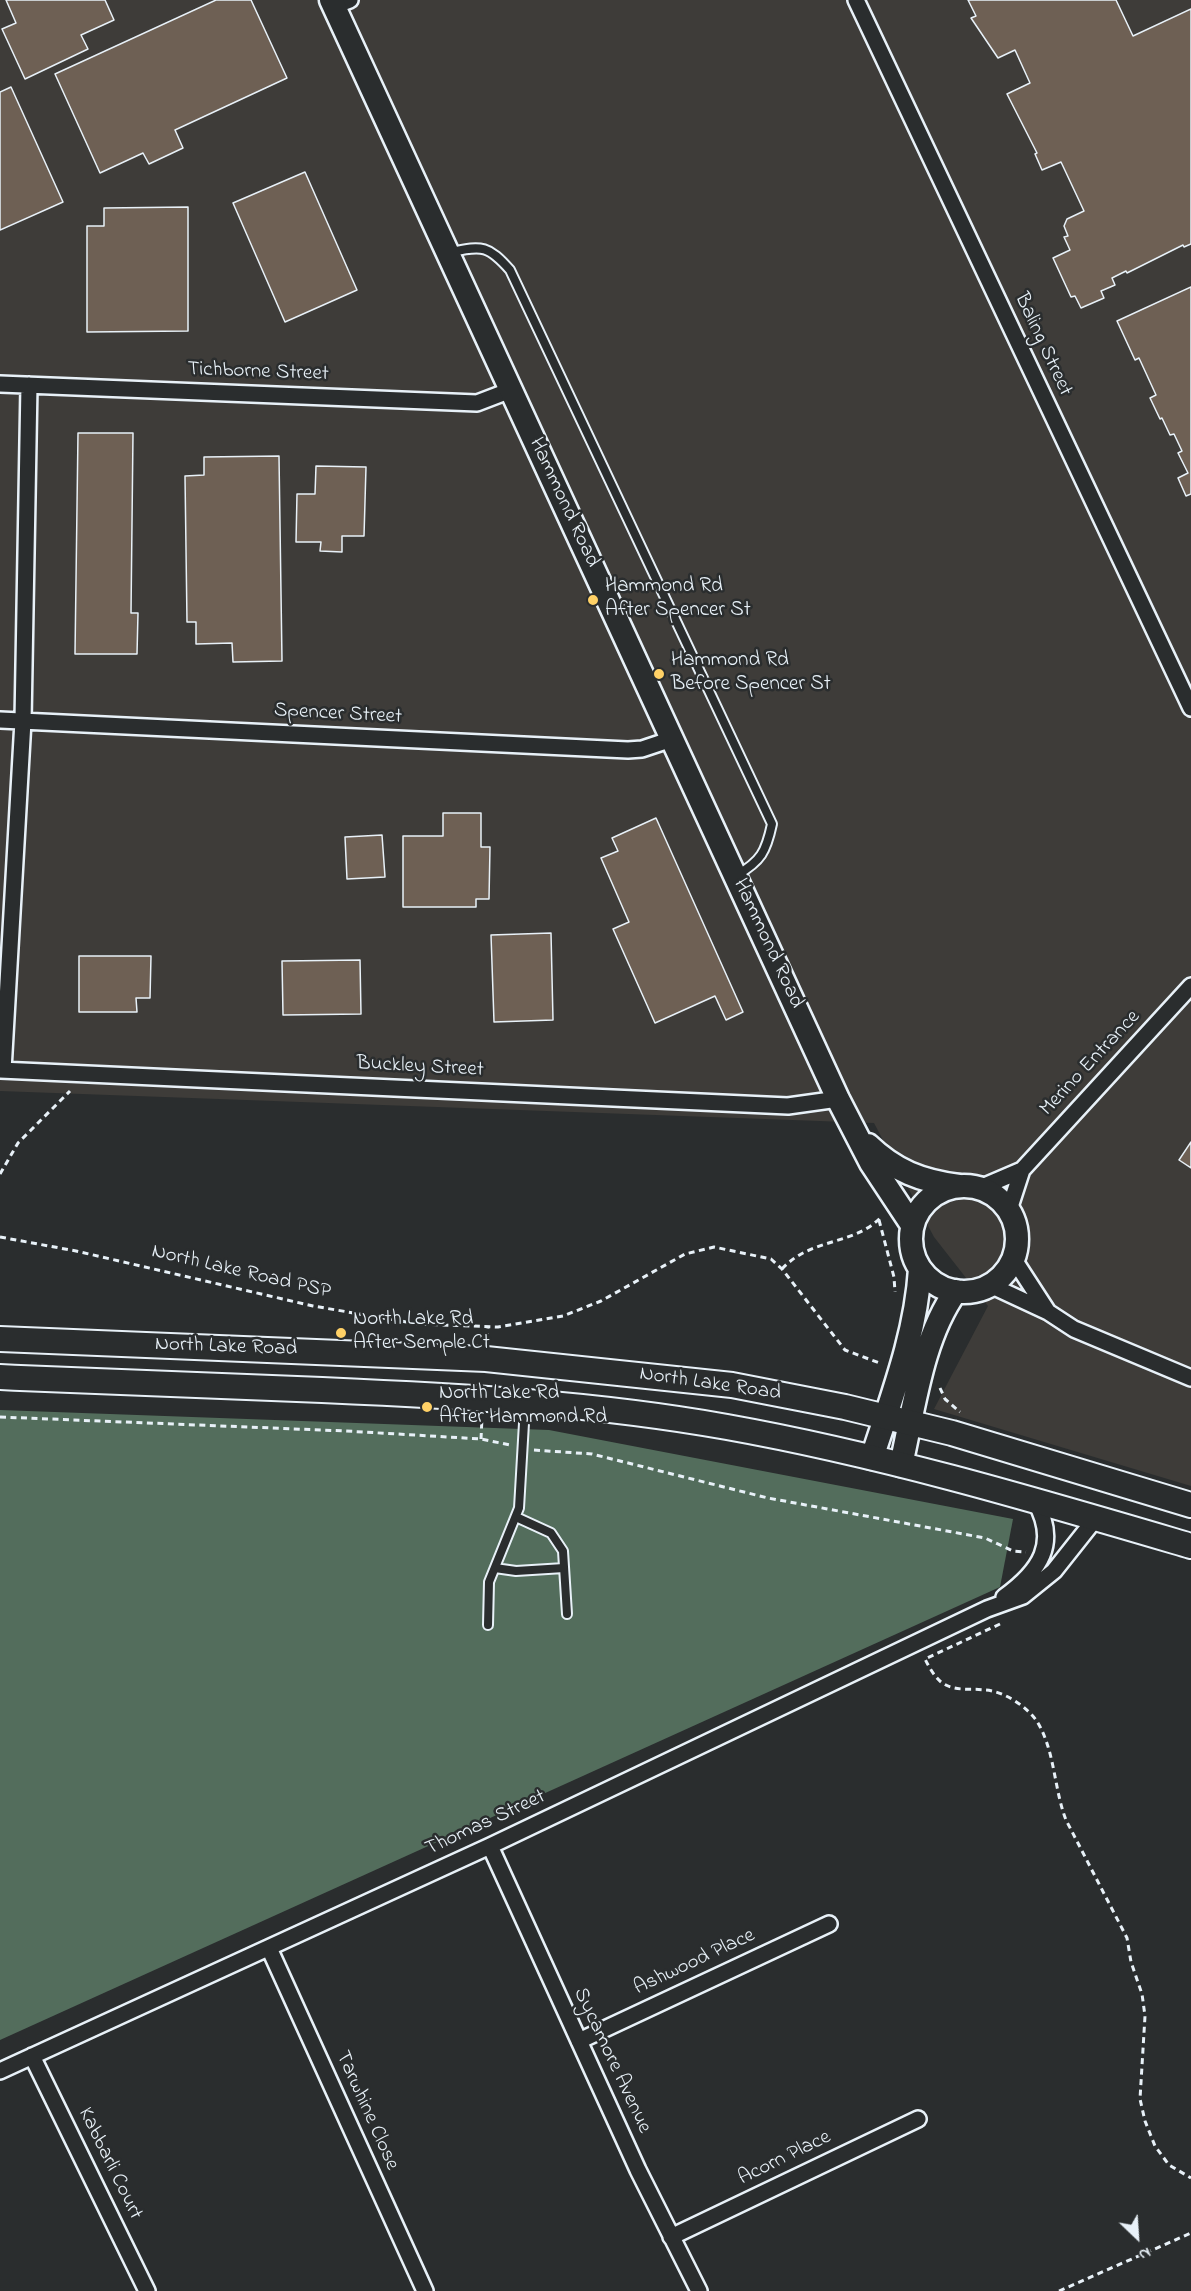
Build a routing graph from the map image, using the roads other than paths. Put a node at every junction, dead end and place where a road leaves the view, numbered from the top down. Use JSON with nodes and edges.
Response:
{"nodes":[{"id":1,"x":856,"y":0,"type":"edge"},
{"id":2,"x":338,"y":2,"type":"edge"},
{"id":3,"x":447,"y":253,"type":"junction"},
{"id":4,"x":0,"y":384,"type":"edge"},
{"id":5,"x":29,"y":385,"type":"junction"},
{"id":6,"x":512,"y":390,"type":"junction"},
{"id":7,"x":1191,"y":708,"type":"edge"},
{"id":8,"x":0,"y":720,"type":"edge"},
{"id":9,"x":23,"y":721,"type":"junction"},
{"id":10,"x":672,"y":739,"type":"junction"},
{"id":11,"x":735,"y":876,"type":"junction"},
{"id":12,"x":1191,"y":986,"type":"edge"},
{"id":13,"x":2,"y":1070,"type":"edge"},
{"id":14,"x":838,"y":1099,"type":"junction"},
{"id":15,"x":859,"y":1135,"type":"junction"},
{"id":16,"x":1022,"y":1170,"type":"junction"},
{"id":17,"x":970,"y":1187,"type":"junction"},
{"id":18,"x":1008,"y":1210,"type":"junction"},
{"id":19,"x":912,"y":1225,"type":"junction"},
{"id":20,"x":1013,"y":1258,"type":"junction"},
{"id":21,"x":920,"y":1269,"type":"junction"},
{"id":22,"x":990,"y":1285,"type":"junction"},
{"id":23,"x":956,"y":1291,"type":"junction"},
{"id":24,"x":1048,"y":1312,"type":"junction"},
{"id":25,"x":0,"y":1339,"type":"edge"},
{"id":26,"x":0,"y":1377,"type":"edge"},
{"id":27,"x":1191,"y":1378,"type":"edge"},
{"id":28,"x":525,"y":1402,"type":"junction"},
{"id":29,"x":885,"y":1417,"type":"junction"},
{"id":30,"x":911,"y":1423,"type":"junction"},
{"id":31,"x":872,"y":1458,"type":"junction"},
{"id":32,"x":901,"y":1465,"type":"junction"},
{"id":33,"x":1035,"y":1501,"type":"junction"},
{"id":34,"x":1191,"y":1505,"type":"edge"},
{"id":35,"x":516,"y":1517,"type":"junction"},
{"id":36,"x":1096,"y":1518,"type":"junction"},
{"id":37,"x":1191,"y":1546,"type":"edge"},
{"id":38,"x":495,"y":1568,"type":"junction"},
{"id":39,"x":564,"y":1568,"type":"junction"},
{"id":40,"x":987,"y":1609,"type":"junction"},
{"id":41,"x":567,"y":1614,"type":"dead end"},
{"id":42,"x":488,"y":1625,"type":"dead end"},
{"id":43,"x":490,"y":1846,"type":"junction"},
{"id":44,"x":830,"y":1924,"type":"dead end"},
{"id":45,"x":269,"y":1948,"type":"junction"},
{"id":46,"x":579,"y":2041,"type":"junction"},
{"id":47,"x":32,"y":2056,"type":"junction"},
{"id":48,"x":0,"y":2071,"type":"edge"},
{"id":49,"x":918,"y":2119,"type":"dead end"},
{"id":50,"x":671,"y":2237,"type":"junction"},
{"id":51,"x":147,"y":2291,"type":"edge"},
{"id":52,"x":425,"y":2291,"type":"edge"},
{"id":53,"x":699,"y":2291,"type":"edge"}],
"edges":[{"from":1,"to":7,"type":"street","name":"Baling Street"},
{"from":2,"to":3,"type":"main road","name":"Hammond Road"},
{"from":3,"to":6,"type":"main road","name":"Hammond Road"},
{"from":3,"to":11,"type":"lane"},
{"from":4,"to":5,"type":"street","name":"Tichborne Street"},
{"from":5,"to":6,"type":"street","name":"Tichborne Street"},
{"from":5,"to":9,"type":"street"},
{"from":6,"to":10,"type":"main road","name":"Hammond Road"},
{"from":8,"to":9,"type":"street","name":"Spencer Street"},
{"from":9,"to":10,"type":"street","name":"Spencer Street"},
{"from":9,"to":13,"type":"street"},
{"from":10,"to":11,"type":"main road","name":"Hammond Road"},
{"from":11,"to":14,"type":"main road","name":"Hammond Road"},
{"from":12,"to":16,"type":"street","name":"Merino Entrance"},
{"from":13,"to":14,"type":"street","name":"Buckley Street"},
{"from":14,"to":15,"type":"main road","name":"Hammond Road"},
{"from":15,"to":17,"type":"main road","name":"Hammond Road"},
{"from":15,"to":19,"type":"main road","name":"Hammond Road"},
{"from":16,"to":17,"type":"street","name":"Merino Entrance"},
{"from":16,"to":18,"type":"street","name":"Merino Entrance"},
{"from":17,"to":18,"type":"main road"},
{"from":17,"to":19,"type":"main road"},
{"from":18,"to":20,"type":"main road"},
{"from":19,"to":21,"type":"main road"},
{"from":20,"to":22,"type":"main road"},
{"from":20,"to":24,"type":"street"},
{"from":21,"to":23,"type":"main road"},
{"from":21,"to":29,"type":"main road"},
{"from":22,"to":23,"type":"main road"},
{"from":22,"to":24,"type":"street"},
{"from":23,"to":30,"type":"main road"},
{"from":24,"to":27,"type":"street"},
{"from":25,"to":29,"type":"main road","name":"North Lake Road"},
{"from":26,"to":28,"type":"main road","name":"North Lake Road"},
{"from":28,"to":31,"type":"main road","name":"North Lake Road"},
{"from":28,"to":35,"type":"lane"},
{"from":29,"to":30,"type":"main road","name":"North Lake Road"},
{"from":29,"to":31,"type":"main road"},
{"from":30,"to":32,"type":"main road"},
{"from":30,"to":34,"type":"main road","name":"North Lake Road"},
{"from":31,"to":32,"type":"main road","name":"North Lake Road"},
{"from":32,"to":33,"type":"main road","name":"North Lake Road"},
{"from":33,"to":36,"type":"main road","name":"North Lake Road"},
{"from":33,"to":40,"type":"street","name":"Thomas Street"},
{"from":35,"to":38,"type":"lane"},
{"from":35,"to":39,"type":"lane"},
{"from":36,"to":37,"type":"main road","name":"North Lake Road"},
{"from":36,"to":40,"type":"street","name":"Thomas Street"},
{"from":38,"to":39,"type":"lane"},
{"from":38,"to":42,"type":"lane"},
{"from":39,"to":41,"type":"lane"},
{"from":40,"to":43,"type":"street","name":"Thomas Street"},
{"from":43,"to":45,"type":"street","name":"Thomas Street"},
{"from":43,"to":46,"type":"street","name":"Sycamore Avenue"},
{"from":44,"to":46,"type":"street","name":"Ashwood Place"},
{"from":45,"to":47,"type":"street","name":"Thomas Street"},
{"from":45,"to":52,"type":"street","name":"Tarwhine Close"},
{"from":46,"to":50,"type":"street","name":"Sycamore Avenue"},
{"from":47,"to":48,"type":"street","name":"Thomas Street"},
{"from":47,"to":51,"type":"street","name":"Kabbarli Court"},
{"from":49,"to":50,"type":"street","name":"Acorn Place"},
{"from":50,"to":53,"type":"street","name":"Sycamore Avenue"}]}
